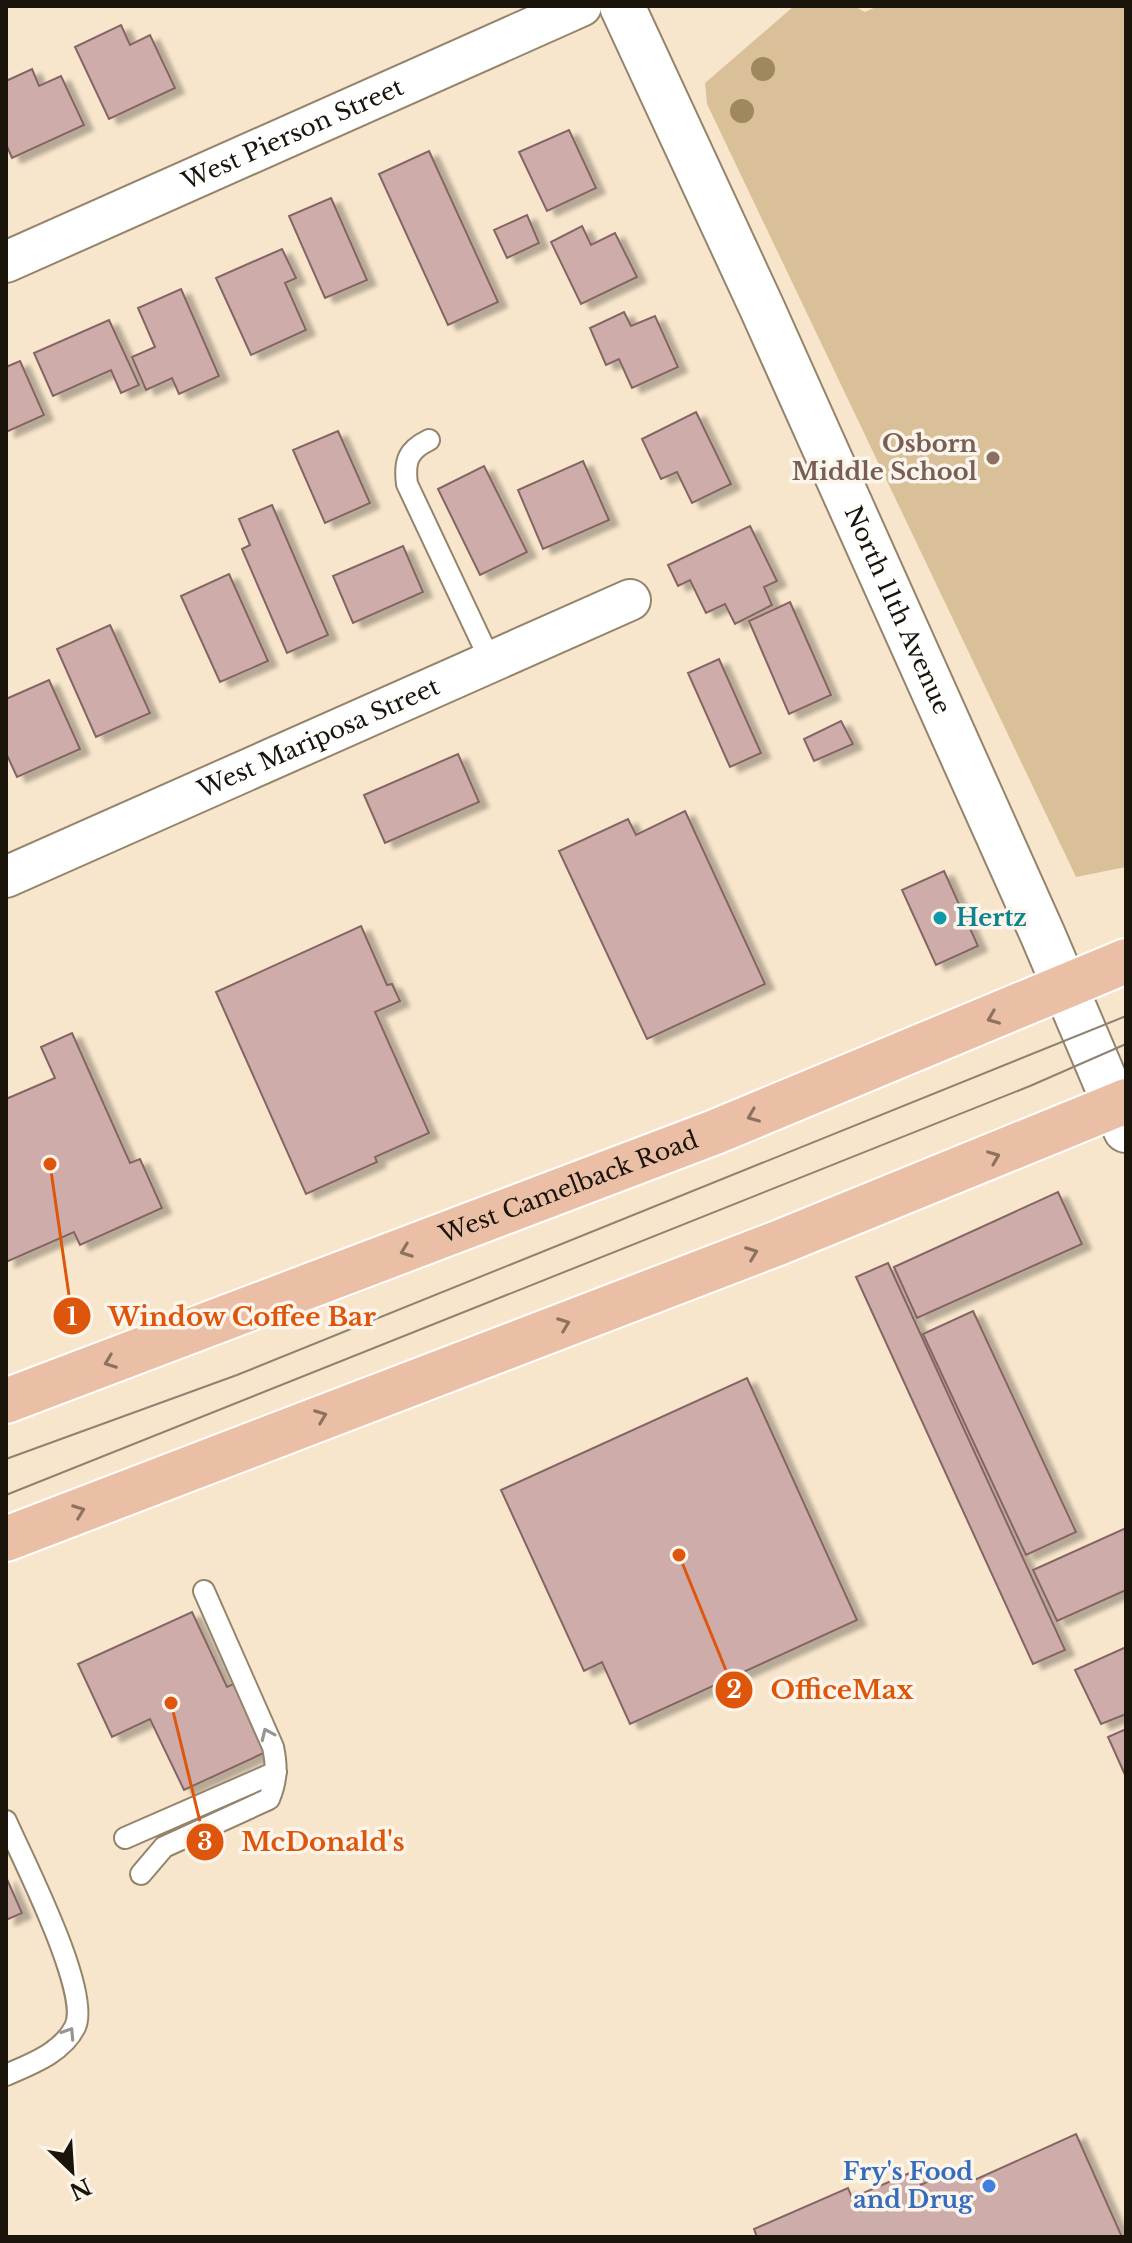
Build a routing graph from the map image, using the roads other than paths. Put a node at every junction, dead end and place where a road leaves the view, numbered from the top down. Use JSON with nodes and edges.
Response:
{"nodes":[{"id":1,"x":581,"y":6,"type":"edge"},
{"id":2,"x":622,"y":6,"type":"edge"},
{"id":3,"x":6,"y":262,"type":"edge"},
{"id":4,"x":429,"y":440,"type":"dead end"},
{"id":5,"x":630,"y":600,"type":"dead end"},
{"id":6,"x":491,"y":662,"type":"junction"},
{"id":7,"x":6,"y":877,"type":"edge"},
{"id":8,"x":1126,"y":961,"type":"edge"},
{"id":9,"x":1065,"y":988,"type":"junction"},
{"id":10,"x":1123,"y":1112,"type":"edge"},
{"id":11,"x":6,"y":1401,"type":"edge"},
{"id":12,"x":6,"y":1539,"type":"edge"},
{"id":13,"x":204,"y":1591,"type":"dead end"},
{"id":14,"x":276,"y":1772,"type":"junction"},
{"id":15,"x":6,"y":1821,"type":"edge"},
{"id":16,"x":125,"y":1838,"type":"dead end"},
{"id":17,"x":141,"y":1874,"type":"dead end"},
{"id":18,"x":6,"y":2075,"type":"edge"}],
"edges":[{"from":1,"to":3,"type":"street","name":"West Pierson Street"},
{"from":2,"to":9,"type":"street","name":"North 11th Avenue"},
{"from":4,"to":6,"type":"lane"},
{"from":5,"to":6,"type":"street","name":"West Mariposa Street"},
{"from":6,"to":7,"type":"street","name":"West Mariposa Street"},
{"from":8,"to":9,"type":"main road","name":"West Camelback Road"},
{"from":9,"to":10,"type":"street","name":"North 11th Avenue"},
{"from":9,"to":11,"type":"main road","name":"West Camelback Road","one_way":true},
{"from":12,"to":10,"type":"main road","one_way":true},
{"from":14,"to":13,"type":"lane","one_way":true},
{"from":14,"to":16,"type":"lane"},
{"from":14,"to":17,"type":"lane"},
{"from":18,"to":15,"type":"lane","one_way":true}]}
